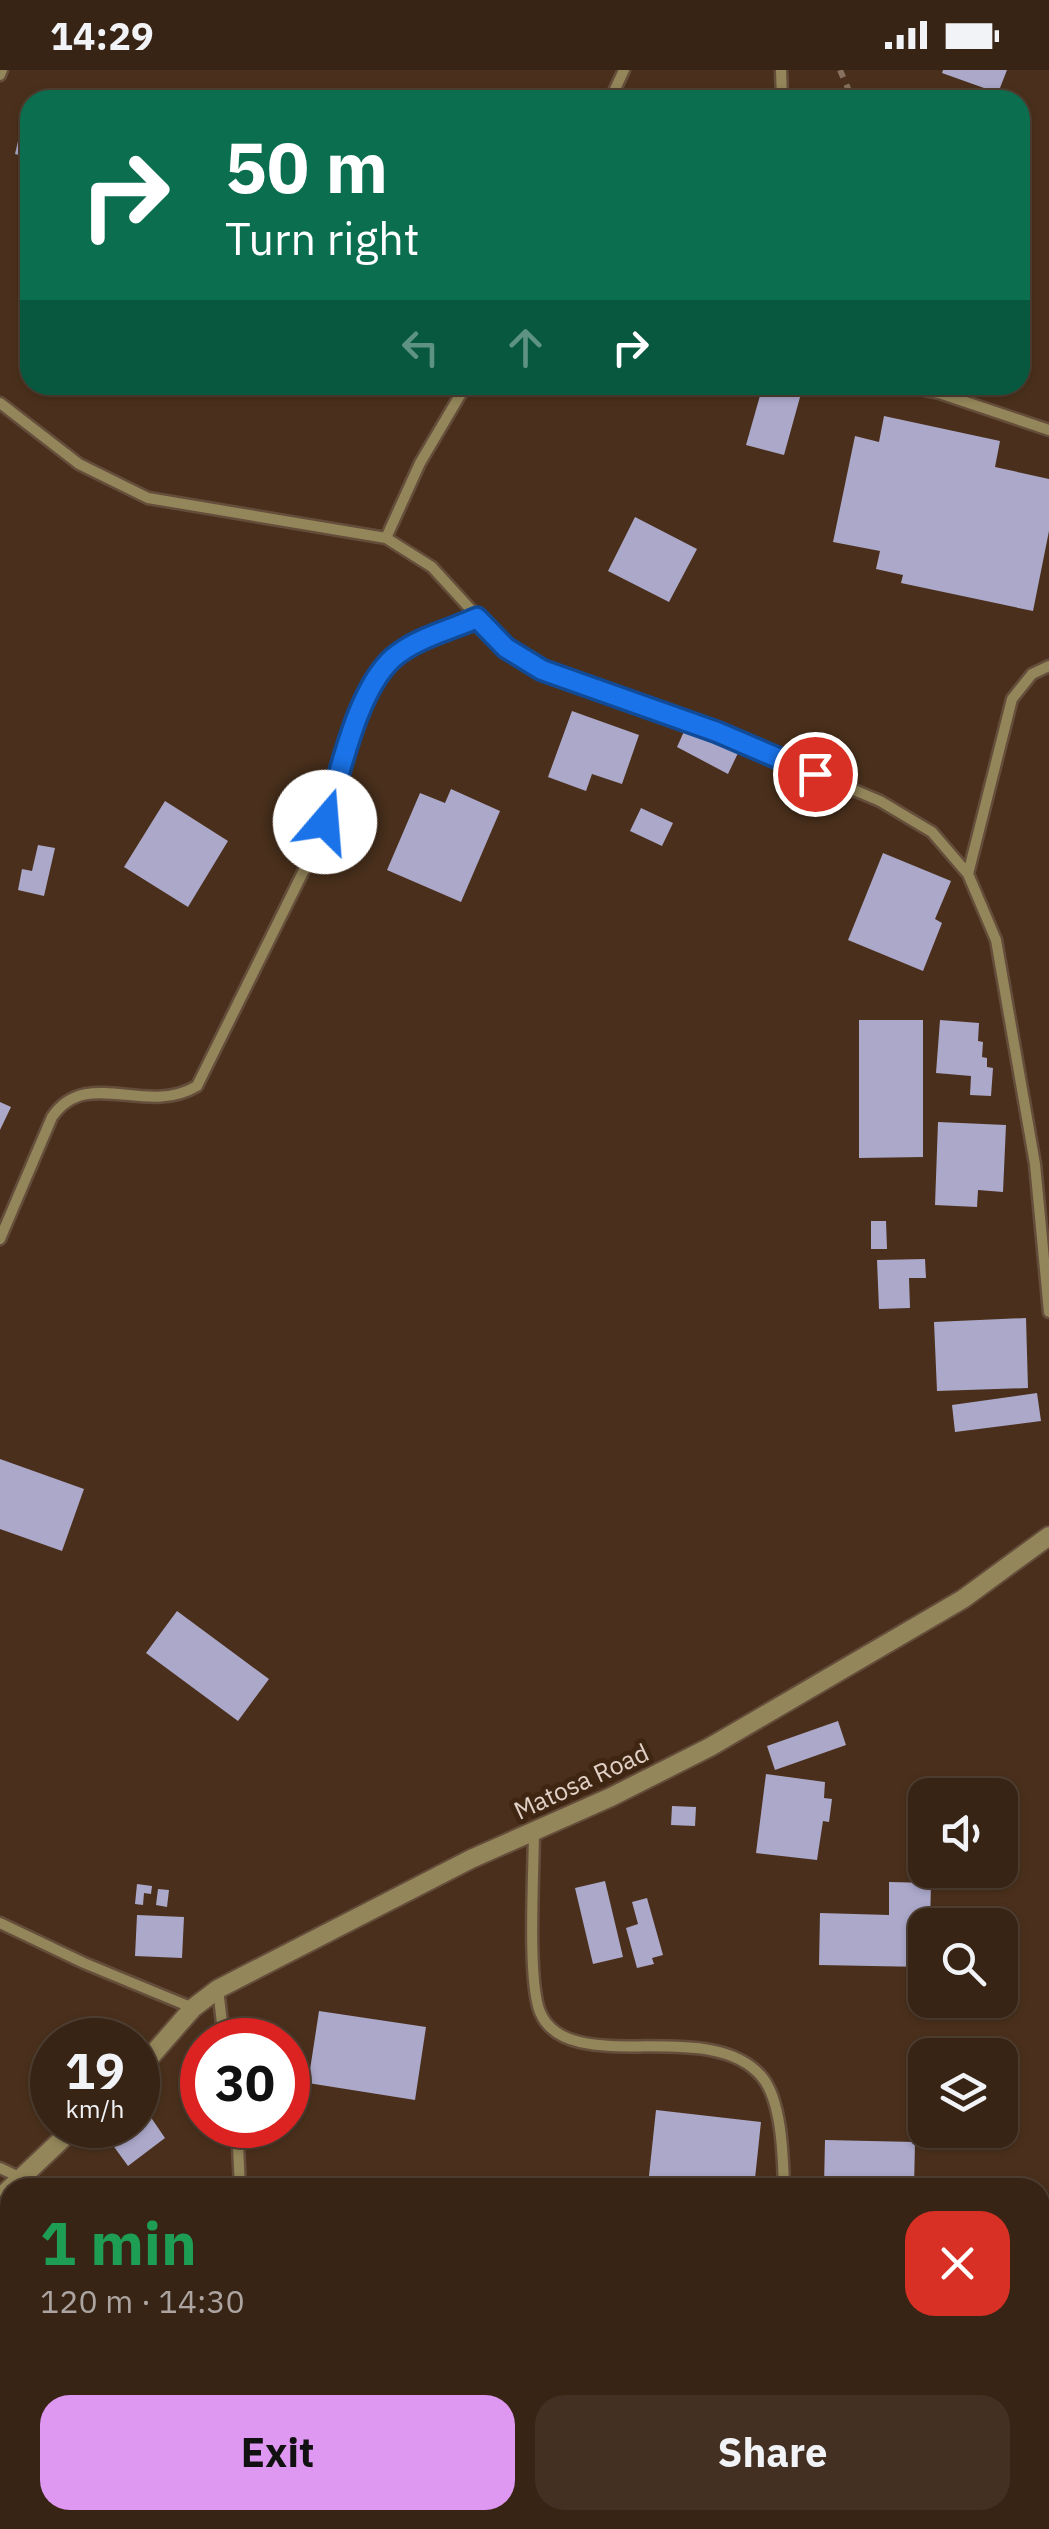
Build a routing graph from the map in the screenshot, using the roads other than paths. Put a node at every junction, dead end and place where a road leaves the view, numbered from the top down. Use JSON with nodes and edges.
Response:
{"nodes":[{"id":1,"x":460,"y":395,"type":"edge"},
{"id":2,"x":946,"y":395,"type":"edge"},
{"id":3,"x":0,"y":404,"type":"edge"},
{"id":4,"x":1049,"y":430,"type":"edge"},
{"id":5,"x":386,"y":538,"type":"junction"},
{"id":6,"x":477,"y":618,"type":"junction"},
{"id":7,"x":1049,"y":666,"type":"edge"},
{"id":8,"x":968,"y":874,"type":"junction"},
{"id":9,"x":0,"y":1239,"type":"edge"},
{"id":10,"x":1049,"y":1312,"type":"edge"},
{"id":11,"x":1049,"y":1536,"type":"edge"},
{"id":12,"x":534,"y":1830,"type":"junction"},
{"id":13,"x":0,"y":1923,"type":"edge"},
{"id":14,"x":218,"y":1989,"type":"junction"},
{"id":15,"x":194,"y":2008,"type":"junction"},
{"id":16,"x":221,"y":2018,"type":"edge"},
{"id":17,"x":160,"y":2046,"type":"edge"},
{"id":18,"x":51,"y":2148,"type":"edge"},
{"id":19,"x":237,"y":2148,"type":"edge"},
{"id":20,"x":0,"y":2168,"type":"edge"},
{"id":21,"x":19,"y":2177,"type":"joint"},
{"id":22,"x":239,"y":2178,"type":"edge"},
{"id":23,"x":783,"y":2178,"type":"edge"}],
"edges":[{"from":1,"to":5,"type":"street"},
{"from":2,"to":4,"type":"street"},
{"from":3,"to":5,"type":"street"},
{"from":5,"to":6,"type":"street"},
{"from":6,"to":8,"type":"street"},
{"from":6,"to":9,"type":"street"},
{"from":7,"to":8,"type":"street"},
{"from":8,"to":10,"type":"street"},
{"from":11,"to":12,"type":"street","name":"Matosa Road"},
{"from":12,"to":14,"type":"street","name":"Matosa Road"},
{"from":12,"to":23,"type":"street"},
{"from":13,"to":15,"type":"street"},
{"from":14,"to":15,"type":"street","name":"Matosa Road"},
{"from":14,"to":16,"type":"street"},
{"from":15,"to":17,"type":"street","name":"Matosa Road"},
{"from":18,"to":21,"type":"street"},
{"from":19,"to":22,"type":"street"},
{"from":20,"to":21,"type":"street"}]}
